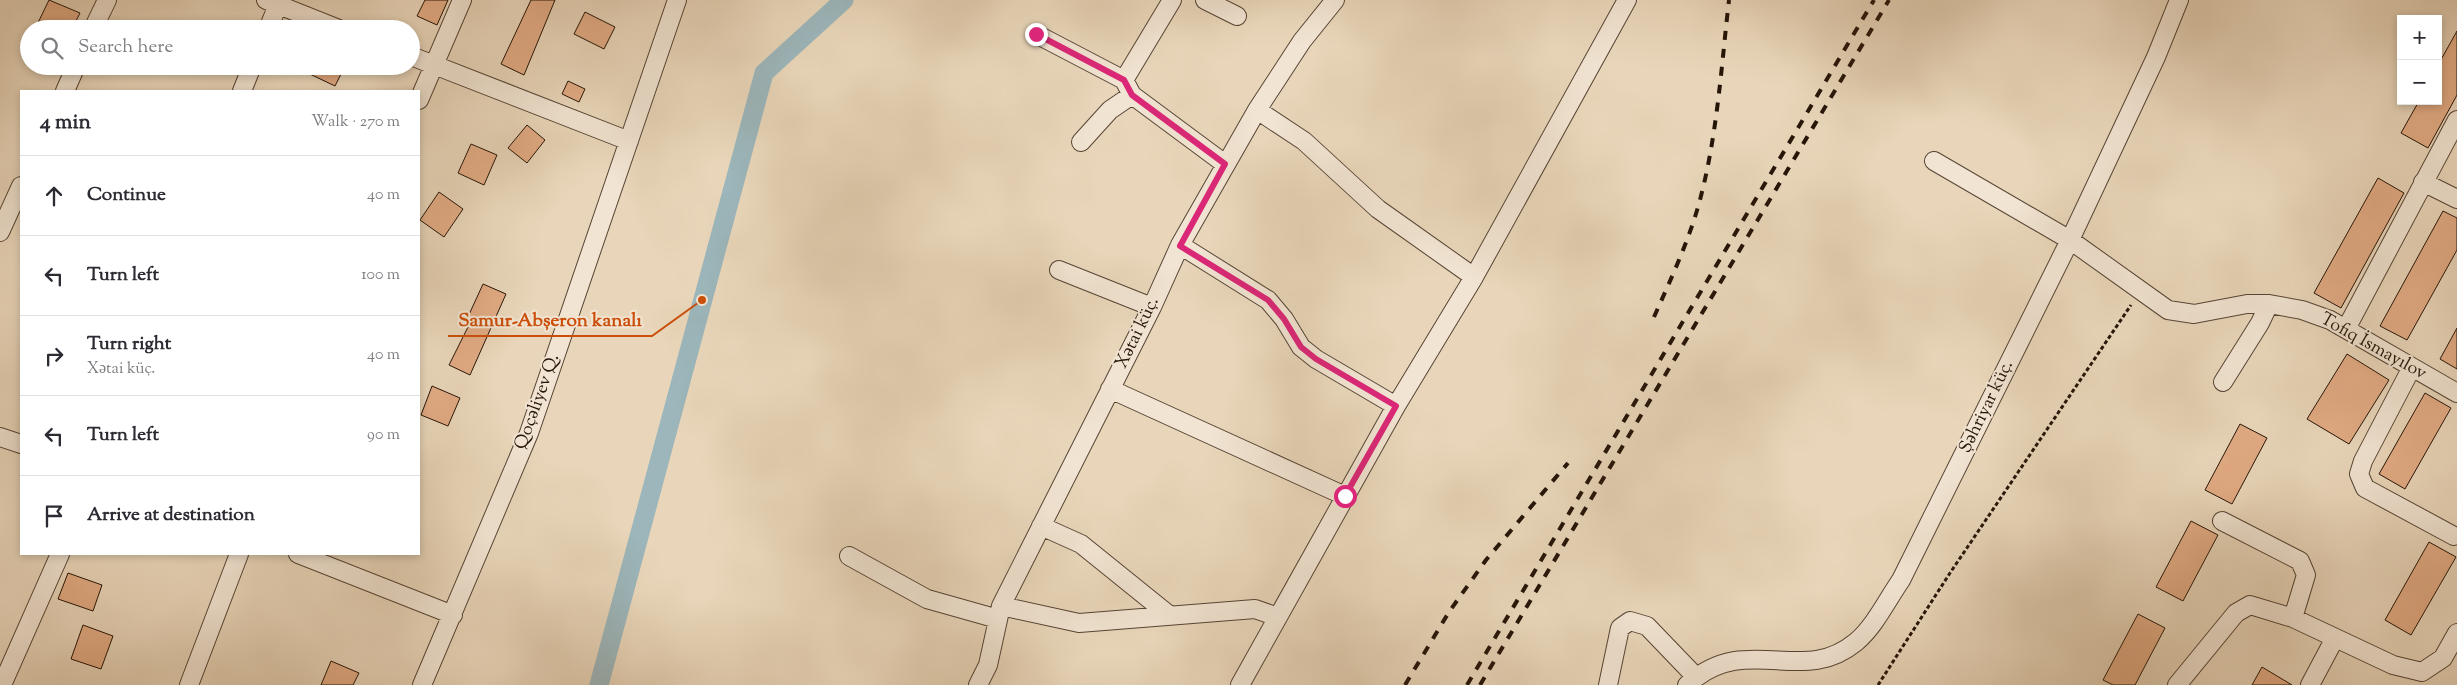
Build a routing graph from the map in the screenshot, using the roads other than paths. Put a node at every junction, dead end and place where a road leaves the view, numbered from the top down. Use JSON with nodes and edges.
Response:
{"nodes":[{"id":1,"x":106,"y":0,"type":"edge"},
{"id":2,"x":462,"y":0,"type":"edge"},
{"id":3,"x":677,"y":0,"type":"edge"},
{"id":4,"x":1172,"y":0,"type":"edge"},
{"id":5,"x":1205,"y":0,"type":"edge"},
{"id":6,"x":1335,"y":0,"type":"edge"},
{"id":7,"x":2180,"y":0,"type":"edge"},
{"id":8,"x":274,"y":2,"type":"edge"},
{"id":9,"x":1621,"y":3,"type":"edge"},
{"id":10,"x":1237,"y":16,"type":"dead end"},
{"id":11,"x":97,"y":20,"type":"edge"},
{"id":12,"x":270,"y":20,"type":"edge"},
{"id":13,"x":317,"y":20,"type":"edge"},
{"id":14,"x":1036,"y":34,"type":"dead end"},
{"id":15,"x":420,"y":59,"type":"edge"},
{"id":16,"x":433,"y":64,"type":"junction"},
{"id":17,"x":72,"y":75,"type":"edge"},
{"id":18,"x":248,"y":75,"type":"edge"},
{"id":19,"x":1128,"y":88,"type":"junction"},
{"id":20,"x":65,"y":90,"type":"edge"},
{"id":21,"x":242,"y":90,"type":"edge"},
{"id":22,"x":420,"y":97,"type":"edge"},
{"id":23,"x":1257,"y":110,"type":"junction"},
{"id":24,"x":2457,"y":120,"type":"edge"},
{"id":25,"x":628,"y":141,"type":"junction"},
{"id":26,"x":1081,"y":142,"type":"dead end"},
{"id":27,"x":1934,"y":161,"type":"dead end"},
{"id":28,"x":1225,"y":164,"type":"junction"},
{"id":29,"x":2423,"y":182,"type":"junction"},
{"id":30,"x":20,"y":188,"type":"edge"},
{"id":31,"x":2457,"y":199,"type":"edge"},
{"id":32,"x":0,"y":232,"type":"edge"},
{"id":33,"x":2070,"y":240,"type":"junction"},
{"id":34,"x":1180,"y":246,"type":"junction"},
{"id":35,"x":1059,"y":270,"type":"dead end"},
{"id":36,"x":1474,"y":277,"type":"junction"},
{"id":37,"x":2269,"y":304,"type":"junction"},
{"id":38,"x":1152,"y":307,"type":"junction"},
{"id":39,"x":2346,"y":330,"type":"junction"},
{"id":40,"x":2412,"y":367,"type":"junction"},
{"id":41,"x":2223,"y":382,"type":"dead end"},
{"id":42,"x":1110,"y":389,"type":"junction"},
{"id":43,"x":2457,"y":393,"type":"edge"},
{"id":44,"x":1396,"y":406,"type":"junction"},
{"id":45,"x":0,"y":437,"type":"edge"},
{"id":46,"x":20,"y":444,"type":"edge"},
{"id":47,"x":1345,"y":496,"type":"junction"},
{"id":48,"x":2222,"y":521,"type":"dead end"},
{"id":49,"x":1041,"y":526,"type":"junction"},
{"id":50,"x":2454,"y":536,"type":"dead end"},
{"id":51,"x":60,"y":555,"type":"edge"},
{"id":52,"x":239,"y":555,"type":"edge"},
{"id":53,"x":301,"y":555,"type":"edge"},
{"id":54,"x":849,"y":556,"type":"dead end"},
{"id":55,"x":999,"y":612,"type":"junction"},
{"id":56,"x":452,"y":615,"type":"junction"},
{"id":57,"x":1169,"y":616,"type":"junction"},
{"id":58,"x":1278,"y":617,"type":"junction"},
{"id":59,"x":2293,"y":618,"type":"junction"},
{"id":60,"x":2457,"y":633,"type":"edge"},
{"id":61,"x":2336,"y":638,"type":"junction"},
{"id":62,"x":2423,"y":678,"type":"edge"},
{"id":63,"x":1691,"y":681,"type":"edge"},
{"id":64,"x":2,"y":685,"type":"edge"},
{"id":65,"x":189,"y":685,"type":"edge"},
{"id":66,"x":422,"y":685,"type":"edge"},
{"id":67,"x":978,"y":685,"type":"edge"},
{"id":68,"x":1240,"y":685,"type":"edge"},
{"id":69,"x":1608,"y":685,"type":"edge"},
{"id":70,"x":2177,"y":685,"type":"edge"},
{"id":71,"x":2310,"y":685,"type":"edge"}],
"edges":[{"from":1,"to":11,"type":"street"},
{"from":2,"to":16,"type":"street"},
{"from":3,"to":25,"type":"street","name":"Qoçəliyev Q."},
{"from":4,"to":19,"type":"street"},
{"from":5,"to":10,"type":"street"},
{"from":6,"to":23,"type":"street","name":"Xətai küç."},
{"from":7,"to":33,"type":"street","name":"Şəhriyar küç."},
{"from":8,"to":12,"type":"street"},
{"from":8,"to":13,"type":"street"},
{"from":9,"to":36,"type":"street"},
{"from":14,"to":19,"type":"street"},
{"from":15,"to":16,"type":"street"},
{"from":16,"to":22,"type":"street"},
{"from":16,"to":25,"type":"street"},
{"from":17,"to":20,"type":"street"},
{"from":18,"to":21,"type":"street"},
{"from":19,"to":26,"type":"street"},
{"from":19,"to":28,"type":"street"},
{"from":23,"to":28,"type":"street","name":"Xətai küç."},
{"from":23,"to":36,"type":"street"},
{"from":24,"to":29,"type":"street"},
{"from":25,"to":56,"type":"street","name":"Qoçəliyev Q."},
{"from":27,"to":33,"type":"street","name":"Tofiq İsmayılov"},
{"from":28,"to":34,"type":"street","name":"Xətai küç."},
{"from":29,"to":31,"type":"street"},
{"from":29,"to":39,"type":"street"},
{"from":30,"to":32,"type":"street"},
{"from":33,"to":37,"type":"street","name":"Tofiq İsmayılov"},
{"from":33,"to":63,"type":"street","name":"Şəhriyar küç."},
{"from":34,"to":38,"type":"street","name":"Xətai küç."},
{"from":34,"to":44,"type":"street"},
{"from":35,"to":38,"type":"street"},
{"from":36,"to":44,"type":"street"},
{"from":37,"to":39,"type":"street","name":"Tofiq İsmayılov"},
{"from":37,"to":41,"type":"street"},
{"from":38,"to":42,"type":"street","name":"Xətai küç."},
{"from":39,"to":40,"type":"street","name":"Tofiq İsmayılov"},
{"from":40,"to":43,"type":"street","name":"Tofiq İsmayılov"},
{"from":40,"to":50,"type":"street"},
{"from":42,"to":47,"type":"street"},
{"from":42,"to":49,"type":"street","name":"Xətai küç."},
{"from":44,"to":47,"type":"street"},
{"from":45,"to":46,"type":"street"},
{"from":47,"to":58,"type":"street"},
{"from":48,"to":59,"type":"street"},
{"from":49,"to":55,"type":"street","name":"Xətai küç."},
{"from":49,"to":57,"type":"street"},
{"from":51,"to":64,"type":"street"},
{"from":52,"to":65,"type":"street"},
{"from":53,"to":56,"type":"street"},
{"from":54,"to":55,"type":"street"},
{"from":55,"to":57,"type":"street"},
{"from":55,"to":67,"type":"street","name":"Xətai küç."},
{"from":56,"to":66,"type":"street","name":"Qoçəliyev Q."},
{"from":57,"to":58,"type":"street"},
{"from":58,"to":68,"type":"street"},
{"from":59,"to":61,"type":"street"},
{"from":59,"to":70,"type":"street"},
{"from":60,"to":62,"type":"street"},
{"from":61,"to":62,"type":"street"},
{"from":61,"to":71,"type":"street"},
{"from":63,"to":69,"type":"street"}]}
